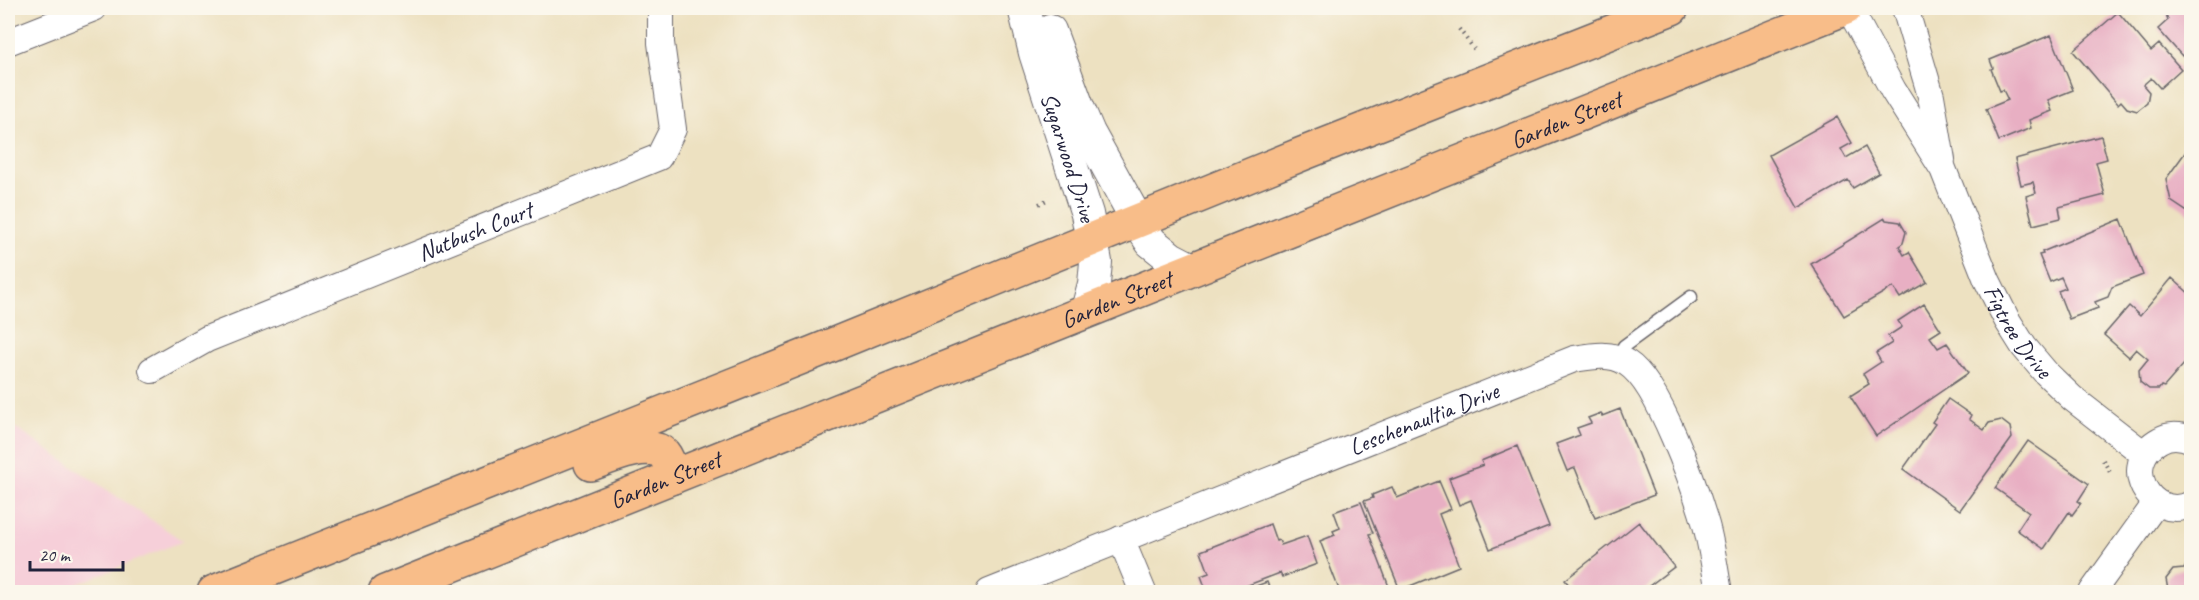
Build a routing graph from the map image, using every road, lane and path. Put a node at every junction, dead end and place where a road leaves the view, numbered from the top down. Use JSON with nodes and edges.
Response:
{"nodes":[{"id":1,"x":94,"y":8,"type":"edge"},
{"id":2,"x":661,"y":8,"type":"edge"},
{"id":3,"x":1024,"y":8,"type":"edge"},
{"id":4,"x":1043,"y":8,"type":"edge"},
{"id":5,"x":1672,"y":8,"type":"edge"},
{"id":6,"x":1847,"y":8,"type":"edge"},
{"id":7,"x":1905,"y":8,"type":"edge"},
{"id":8,"x":1459,"y":29,"type":"dead end"},
{"id":9,"x":8,"y":42,"type":"edge"},
{"id":10,"x":1474,"y":49,"type":"dead end"},
{"id":11,"x":1943,"y":169,"type":"junction"},
{"id":12,"x":1138,"y":222,"type":"junction"},
{"id":13,"x":1093,"y":240,"type":"junction"},
{"id":14,"x":1192,"y":269,"type":"junction"},
{"id":15,"x":1692,"y":297,"type":"dead end"},
{"id":16,"x":1087,"y":310,"type":"junction"},
{"id":17,"x":1619,"y":358,"type":"junction"},
{"id":18,"x":152,"y":370,"type":"dead end"},
{"id":19,"x":2192,"y":440,"type":"edge"},
{"id":20,"x":2144,"y":454,"type":"junction"},
{"id":21,"x":673,"y":477,"type":"junction"},
{"id":22,"x":441,"y":502,"type":"junction"},
{"id":23,"x":2156,"y":503,"type":"junction"},
{"id":24,"x":2192,"y":504,"type":"edge"},
{"id":25,"x":1121,"y":538,"type":"junction"},
{"id":26,"x":214,"y":592,"type":"edge"},
{"id":27,"x":385,"y":592,"type":"edge"},
{"id":28,"x":988,"y":592,"type":"edge"},
{"id":29,"x":1143,"y":592,"type":"edge"},
{"id":30,"x":1719,"y":592,"type":"edge"},
{"id":31,"x":2092,"y":592,"type":"edge"}],
"edges":[{"from":1,"to":9,"type":"street"},
{"from":2,"to":18,"type":"street","name":"Nutbush Court"},
{"from":3,"to":13,"type":"street","name":"Sugarwood Drive"},
{"from":4,"to":12,"type":"street","name":"Sugarwood Drive"},
{"from":5,"to":12,"type":"main road"},
{"from":6,"to":11,"type":"street","name":"Figtree Drive"},
{"from":6,"to":14,"type":"main road","name":"Garden Street"},
{"from":7,"to":11,"type":"street","name":"Figtree Drive"},
{"from":8,"to":10,"type":"path"},
{"from":11,"to":20,"type":"street","name":"Figtree Drive"},
{"from":12,"to":13,"type":"main road"},
{"from":12,"to":14,"type":"street","name":"Sugarwood Drive"},
{"from":13,"to":16,"type":"street","name":"Sugarwood Drive"},
{"from":13,"to":22,"type":"main road"},
{"from":14,"to":16,"type":"main road","name":"Garden Street"},
{"from":15,"to":17,"type":"lane"},
{"from":16,"to":21,"type":"main road","name":"Garden Street"},
{"from":17,"to":25,"type":"street","name":"Leschenaultia Drive"},
{"from":17,"to":30,"type":"street"},
{"from":19,"to":20,"type":"street"},
{"from":20,"to":23,"type":"street"},
{"from":21,"to":22,"type":"main road"},
{"from":21,"to":27,"type":"main road","name":"Garden Street"},
{"from":22,"to":26,"type":"main road"},
{"from":23,"to":24,"type":"street"},
{"from":23,"to":31,"type":"street"},
{"from":25,"to":28,"type":"street","name":"Leschenaultia Drive"},
{"from":25,"to":29,"type":"street"}]}
